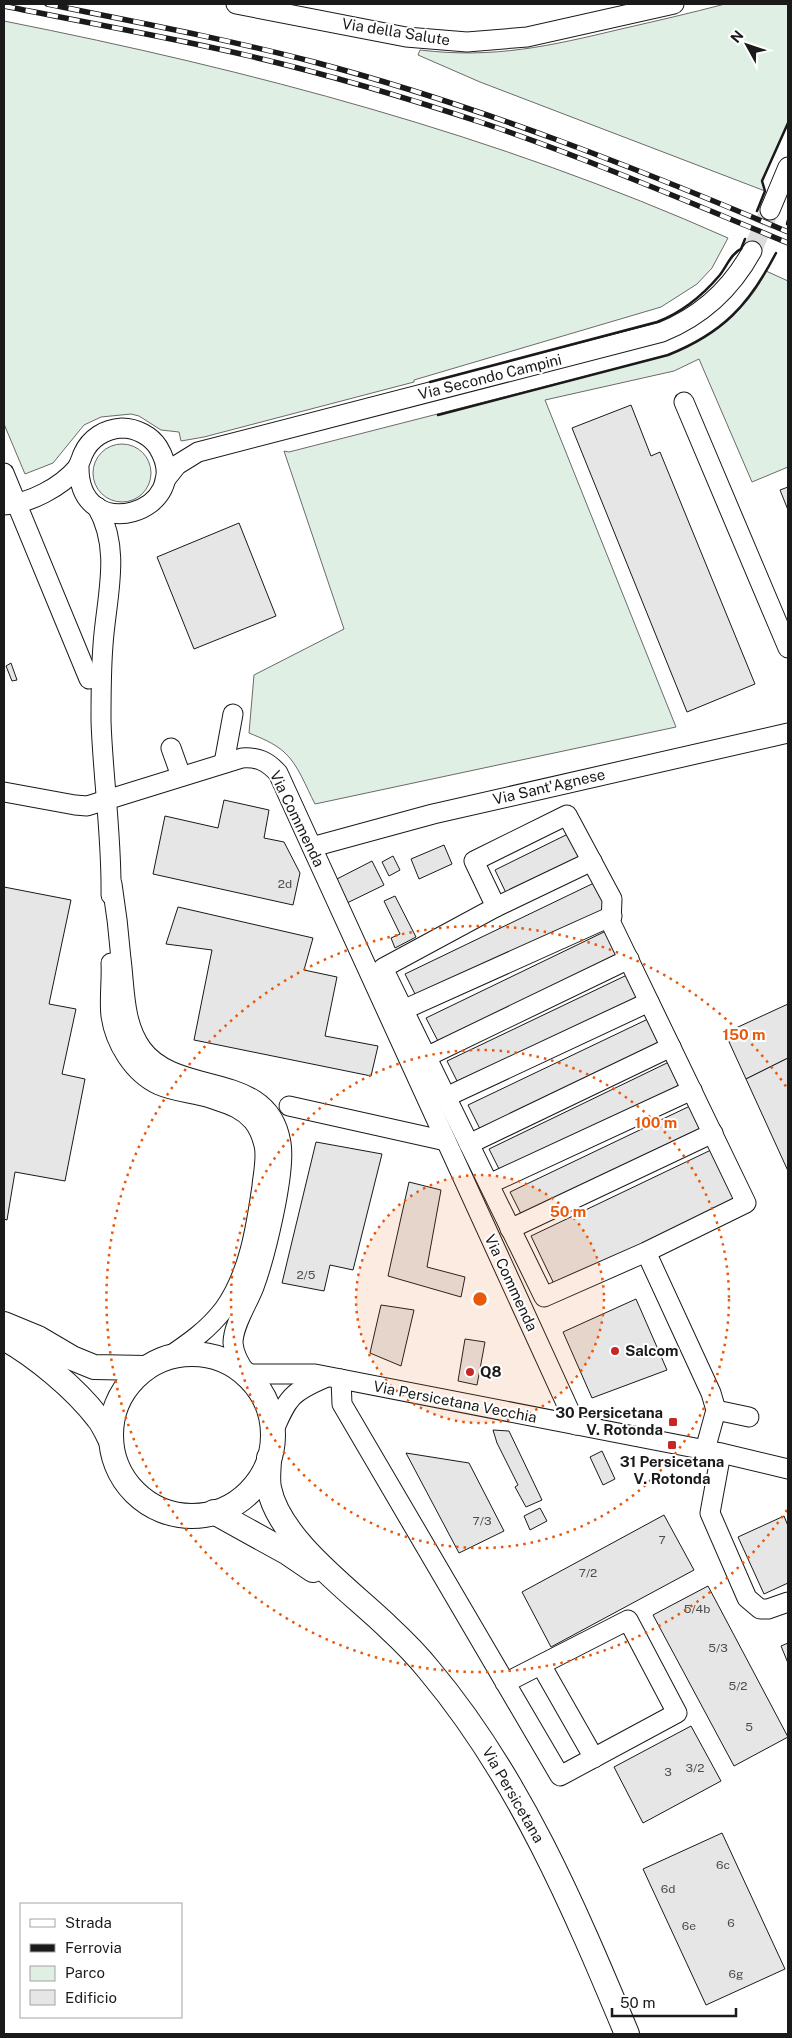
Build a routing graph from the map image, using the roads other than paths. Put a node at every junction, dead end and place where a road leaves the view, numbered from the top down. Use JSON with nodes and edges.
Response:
{"nodes":[{"id":1,"x":236,"y":4,"type":"edge"},
{"id":2,"x":674,"y":4,"type":"edge"},
{"id":3,"x":788,"y":167,"type":"edge"},
{"id":4,"x":770,"y":210,"type":"tunnel mouth"},
{"id":5,"x":752,"y":251,"type":"tunnel mouth"},
{"id":6,"x":684,"y":402,"type":"dead end"},
{"id":7,"x":148,"y":436,"type":"junction"},
{"id":8,"x":198,"y":452,"type":"junction"},
{"id":9,"x":79,"y":465,"type":"junction"},
{"id":10,"x":4,"y":473,"type":"edge"},
{"id":11,"x":165,"y":480,"type":"junction"},
{"id":12,"x":48,"y":491,"type":"junction"},
{"id":13,"x":9,"y":504,"type":"edge"},
{"id":14,"x":94,"y":504,"type":"junction"},
{"id":15,"x":141,"y":511,"type":"junction"},
{"id":16,"x":111,"y":558,"type":"junction"},
{"id":17,"x":788,"y":648,"type":"edge"},
{"id":18,"x":89,"y":679,"type":"dead end"},
{"id":19,"x":233,"y":714,"type":"dead end"},
{"id":20,"x":788,"y":732,"type":"edge"},
{"id":21,"x":171,"y":748,"type":"dead end"},
{"id":22,"x":224,"y":762,"type":"junction"},
{"id":23,"x":181,"y":776,"type":"junction"},
{"id":24,"x":4,"y":792,"type":"edge"},
{"id":25,"x":106,"y":800,"type":"junction"},
{"id":26,"x":312,"y":847,"type":"junction"},
{"id":27,"x":592,"y":861,"type":"junction"},
{"id":28,"x":112,"y":884,"type":"junction"},
{"id":29,"x":496,"y":907,"type":"junction"},
{"id":30,"x":612,"y":916,"type":"junction"},
{"id":31,"x":629,"y":959,"type":"junction"},
{"id":32,"x":650,"y":1002,"type":"junction"},
{"id":33,"x":403,"y":1010,"type":"junction"},
{"id":34,"x":671,"y":1047,"type":"junction"},
{"id":35,"x":426,"y":1057,"type":"junction"},
{"id":36,"x":692,"y":1090,"type":"junction"},
{"id":37,"x":446,"y":1097,"type":"junction"},
{"id":38,"x":289,"y":1106,"type":"dead end"},
{"id":39,"x":713,"y":1133,"type":"junction"},
{"id":40,"x":446,"y":1141,"type":"junction"},
{"id":41,"x":469,"y":1144,"type":"junction"},
{"id":42,"x":489,"y":1184,"type":"junction"},
{"id":43,"x":510,"y":1229,"type":"junction"},
{"id":44,"x":646,"y":1252,"type":"junction"},
{"id":45,"x":4,"y":1324,"type":"edge"},
{"id":46,"x":4,"y":1338,"type":"edge"},
{"id":47,"x":167,"y":1358,"type":"junction"},
{"id":48,"x":146,"y":1368,"type":"junction"},
{"id":49,"x":246,"y":1374,"type":"junction"},
{"id":50,"x":334,"y":1378,"type":"junction"},
{"id":51,"x":716,"y":1410,"type":"junction"},
{"id":52,"x":750,"y":1417,"type":"dead end"},
{"id":53,"x":576,"y":1426,"type":"junction"},
{"id":54,"x":273,"y":1432,"type":"junction"},
{"id":55,"x":111,"y":1441,"type":"junction"},
{"id":56,"x":713,"y":1452,"type":"junction"},
{"id":57,"x":269,"y":1458,"type":"junction"},
{"id":58,"x":788,"y":1469,"type":"edge"},
{"id":59,"x":214,"y":1512,"type":"junction"},
{"id":60,"x":346,"y":1591,"type":"junction"},
{"id":61,"x":788,"y":1602,"type":"edge"},
{"id":62,"x":541,"y":1665,"type":"junction"},
{"id":63,"x":505,"y":1683,"type":"junction"},
{"id":64,"x":594,"y":1758,"type":"junction"},
{"id":65,"x":626,"y":2034,"type":"edge"}],
"edges":[{"from":1,"to":2,"type":"street","name":"Via della Salute"},
{"from":3,"to":4,"type":"street"},
{"from":5,"to":8,"type":"street","name":"Via Secondo Campini"},
{"from":6,"to":17,"type":"street"},
{"from":7,"to":8,"type":"street","name":"Via Secondo Campini"},
{"from":7,"to":9,"type":"street"},
{"from":7,"to":11,"type":"street"},
{"from":8,"to":11,"type":"street","name":"Via Secondo Campini"},
{"from":9,"to":12,"type":"street"},
{"from":9,"to":14,"type":"street"},
{"from":10,"to":13,"type":"street"},
{"from":11,"to":15,"type":"street"},
{"from":12,"to":13,"type":"street"},
{"from":12,"to":14,"type":"street"},
{"from":13,"to":18,"type":"street"},
{"from":14,"to":15,"type":"street"},
{"from":14,"to":16,"type":"street"},
{"from":15,"to":16,"type":"street"},
{"from":16,"to":25,"type":"street"},
{"from":19,"to":22,"type":"street"},
{"from":20,"to":26,"type":"street","name":"Via Sant'Agnese"},
{"from":21,"to":23,"type":"street"},
{"from":22,"to":23,"type":"street","name":"Via Commenda"},
{"from":22,"to":26,"type":"street","name":"Via Commenda"},
{"from":23,"to":25,"type":"street","name":"Via Commenda"},
{"from":24,"to":25,"type":"street","name":"Via Commenda"},
{"from":25,"to":28,"type":"street"},
{"from":26,"to":40,"type":"street","name":"Via Commenda"},
{"from":27,"to":29,"type":"street"},
{"from":27,"to":29,"type":"street"},
{"from":27,"to":30,"type":"street"},
{"from":28,"to":47,"type":"street"},
{"from":28,"to":49,"type":"street"},
{"from":29,"to":33,"type":"street"},
{"from":30,"to":31,"type":"street"},
{"from":30,"to":33,"type":"street"},
{"from":31,"to":32,"type":"street"},
{"from":31,"to":35,"type":"street"},
{"from":32,"to":34,"type":"street"},
{"from":32,"to":37,"type":"street"},
{"from":33,"to":35,"type":"street"},
{"from":34,"to":36,"type":"street"},
{"from":34,"to":41,"type":"street"},
{"from":35,"to":37,"type":"street"},
{"from":36,"to":39,"type":"street"},
{"from":36,"to":42,"type":"street"},
{"from":37,"to":41,"type":"street"},
{"from":38,"to":40,"type":"street"},
{"from":39,"to":43,"type":"street"},
{"from":39,"to":44,"type":"street"},
{"from":40,"to":53,"type":"street","name":"Via Commenda"},
{"from":41,"to":42,"type":"street"},
{"from":42,"to":43,"type":"street"},
{"from":43,"to":44,"type":"street"},
{"from":44,"to":51,"type":"street"},
{"from":45,"to":48,"type":"main road"},
{"from":46,"to":55,"type":"main road"},
{"from":47,"to":48,"type":"main road"},
{"from":47,"to":49,"type":"main road"},
{"from":48,"to":55,"type":"main road"},
{"from":49,"to":50,"type":"street","name":"Via Persicetana Vecchia"},
{"from":49,"to":54,"type":"main road"},
{"from":50,"to":53,"type":"street","name":"Via Persicetana Vecchia"},
{"from":50,"to":54,"type":"street"},
{"from":50,"to":63,"type":"street"},
{"from":51,"to":52,"type":"street"},
{"from":51,"to":56,"type":"street"},
{"from":53,"to":56,"type":"street","name":"Via Persicetana Vecchia"},
{"from":54,"to":57,"type":"main road"},
{"from":55,"to":59,"type":"main road"},
{"from":56,"to":58,"type":"street","name":"Via Persicetana Vecchia"},
{"from":56,"to":61,"type":"street"},
{"from":57,"to":59,"type":"main road"},
{"from":57,"to":60,"type":"main road","name":"Via Persicetana"},
{"from":59,"to":60,"type":"main road","name":"Via Persicetana"},
{"from":60,"to":65,"type":"main road","name":"Via Persicetana"},
{"from":62,"to":63,"type":"street"},
{"from":62,"to":64,"type":"street"},
{"from":62,"to":64,"type":"street"},
{"from":63,"to":64,"type":"street"}]}
